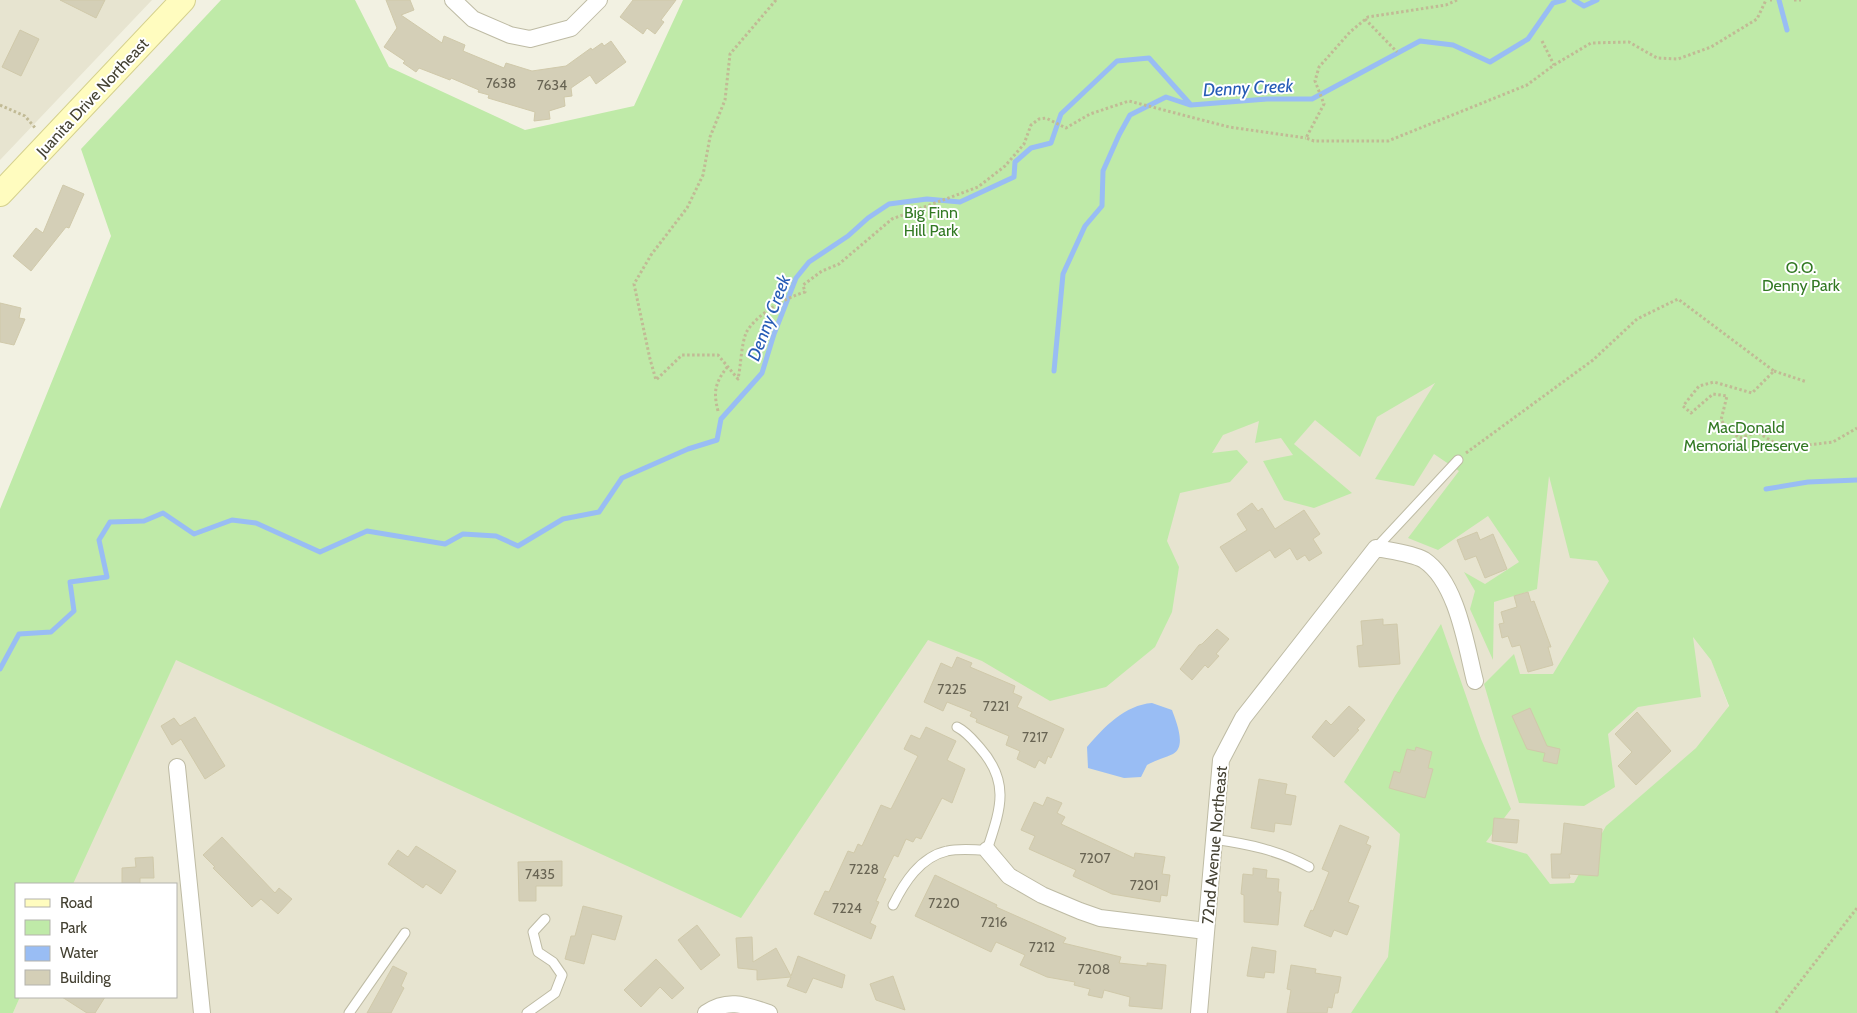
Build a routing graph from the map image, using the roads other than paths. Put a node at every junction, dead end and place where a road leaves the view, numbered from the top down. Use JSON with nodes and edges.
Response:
{"nodes":[{"id":1,"x":183,"y":0,"type":"edge"},
{"id":2,"x":453,"y":0,"type":"edge"},
{"id":3,"x":599,"y":0,"type":"edge"},
{"id":4,"x":0,"y":194,"type":"edge"},
{"id":5,"x":1458,"y":460,"type":"road end"},
{"id":6,"x":1376,"y":548,"type":"junction"},
{"id":7,"x":1475,"y":681,"type":"dead end"},
{"id":8,"x":957,"y":727,"type":"dead end"},
{"id":9,"x":177,"y":767,"type":"dead end"},
{"id":10,"x":1213,"y":839,"type":"junction"},
{"id":11,"x":986,"y":850,"type":"junction"},
{"id":12,"x":1309,"y":867,"type":"dead end"},
{"id":13,"x":893,"y":905,"type":"dead end"},
{"id":14,"x":545,"y":919,"type":"dead end"},
{"id":15,"x":1206,"y":931,"type":"junction"},
{"id":16,"x":405,"y":934,"type":"dead end"},
{"id":17,"x":202,"y":1013,"type":"edge"},
{"id":18,"x":349,"y":1013,"type":"edge"},
{"id":19,"x":527,"y":1013,"type":"edge"},
{"id":20,"x":706,"y":1013,"type":"edge"},
{"id":21,"x":769,"y":1013,"type":"edge"},
{"id":22,"x":1199,"y":1013,"type":"edge"}],
"edges":[{"from":1,"to":4,"type":"main road","name":"Juanita Drive Northeast"},
{"from":2,"to":3,"type":"street"},
{"from":5,"to":6,"type":"lane"},
{"from":6,"to":7,"type":"street"},
{"from":6,"to":10,"type":"street","name":"72nd Avenue Northeast"},
{"from":8,"to":11,"type":"lane"},
{"from":9,"to":17,"type":"street"},
{"from":10,"to":12,"type":"lane"},
{"from":10,"to":15,"type":"street","name":"72nd Avenue Northeast"},
{"from":11,"to":13,"type":"lane"},
{"from":11,"to":15,"type":"street"},
{"from":14,"to":19,"type":"lane"},
{"from":15,"to":22,"type":"street","name":"72nd Avenue Northeast"},
{"from":16,"to":18,"type":"lane"},
{"from":20,"to":21,"type":"street"}]}
